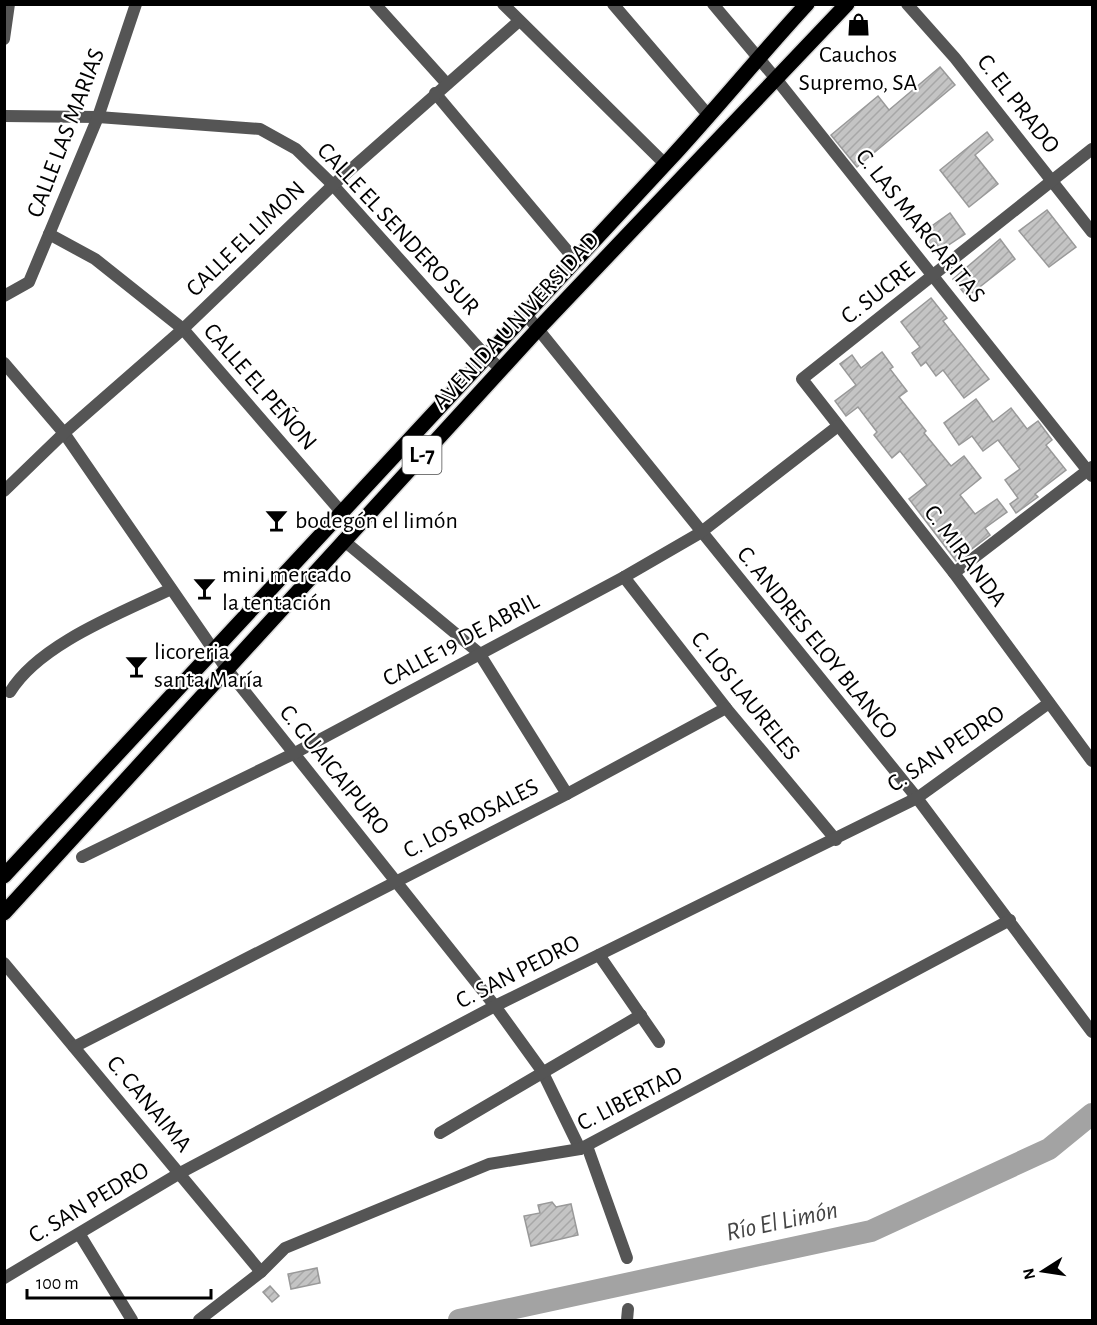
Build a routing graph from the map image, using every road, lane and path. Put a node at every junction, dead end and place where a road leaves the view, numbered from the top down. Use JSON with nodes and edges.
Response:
{"nodes":[{"id":1,"x":9,"y":4,"type":"edge"},
{"id":2,"x":136,"y":4,"type":"edge"},
{"id":3,"x":375,"y":4,"type":"edge"},
{"id":4,"x":613,"y":4,"type":"edge"},
{"id":5,"x":713,"y":4,"type":"edge"},
{"id":6,"x":807,"y":4,"type":"edge"},
{"id":7,"x":847,"y":4,"type":"edge"},
{"id":8,"x":907,"y":4,"type":"edge"},
{"id":9,"x":507,"y":6,"type":"edge"},
{"id":10,"x":519,"y":21,"type":"junction"},
{"id":11,"x":4,"y":39,"type":"edge"},
{"id":12,"x":757,"y":59,"type":"junction"},
{"id":13,"x":777,"y":80,"type":"junction"},
{"id":14,"x":447,"y":84,"type":"junction"},
{"id":15,"x":435,"y":93,"type":"junction"},
{"id":16,"x":4,"y":116,"type":"edge"},
{"id":17,"x":709,"y":116,"type":"junction"},
{"id":18,"x":98,"y":117,"type":"junction"},
{"id":19,"x":1092,"y":149,"type":"edge"},
{"id":20,"x":665,"y":164,"type":"junction"},
{"id":21,"x":1052,"y":181,"type":"junction"},
{"id":22,"x":333,"y":185,"type":"junction"},
{"id":23,"x":1092,"y":232,"type":"edge"},
{"id":24,"x":50,"y":234,"type":"junction"},
{"id":25,"x":574,"y":260,"type":"junction"},
{"id":26,"x":934,"y":277,"type":"junction"},
{"id":27,"x":4,"y":296,"type":"edge"},
{"id":28,"x":525,"y":313,"type":"junction"},
{"id":29,"x":538,"y":328,"type":"junction"},
{"id":30,"x":183,"y":329,"type":"junction"},
{"id":31,"x":485,"y":355,"type":"junction"},
{"id":32,"x":4,"y":363,"type":"edge"},
{"id":33,"x":501,"y":369,"type":"junction"},
{"id":34,"x":802,"y":379,"type":"joint"},
{"id":35,"x":838,"y":426,"type":"junction"},
{"id":36,"x":64,"y":433,"type":"junction"},
{"id":37,"x":1091,"y":471,"type":"edge"},
{"id":38,"x":4,"y":491,"type":"edge"},
{"id":39,"x":343,"y":514,"type":"junction"},
{"id":40,"x":700,"y":533,"type":"junction"},
{"id":41,"x":343,"y":540,"type":"junction"},
{"id":42,"x":954,"y":573,"type":"junction"},
{"id":43,"x":624,"y":577,"type":"junction"},
{"id":44,"x":171,"y":589,"type":"junction"},
{"id":45,"x":213,"y":650,"type":"junction"},
{"id":46,"x":479,"y":653,"type":"junction"},
{"id":47,"x":226,"y":668,"type":"junction"},
{"id":48,"x":10,"y":692,"type":"dead end"},
{"id":49,"x":1049,"y":703,"type":"junction"},
{"id":50,"x":726,"y":708,"type":"junction"},
{"id":51,"x":292,"y":754,"type":"junction"},
{"id":52,"x":1092,"y":761,"type":"edge"},
{"id":53,"x":567,"y":794,"type":"junction"},
{"id":54,"x":917,"y":798,"type":"junction"},
{"id":55,"x":836,"y":840,"type":"junction"},
{"id":56,"x":82,"y":856,"type":"dead end"},
{"id":57,"x":4,"y":876,"type":"edge"},
{"id":58,"x":397,"y":881,"type":"junction"},
{"id":59,"x":4,"y":913,"type":"edge"},
{"id":60,"x":1010,"y":920,"type":"junction"},
{"id":61,"x":599,"y":955,"type":"junction"},
{"id":62,"x":4,"y":963,"type":"edge"},
{"id":63,"x":495,"y":1006,"type":"junction"},
{"id":64,"x":641,"y":1015,"type":"junction"},
{"id":65,"x":1092,"y":1032,"type":"edge"},
{"id":66,"x":659,"y":1042,"type":"dead end"},
{"id":67,"x":74,"y":1047,"type":"junction"},
{"id":68,"x":542,"y":1071,"type":"junction"},
{"id":69,"x":440,"y":1133,"type":"dead end"},
{"id":70,"x":584,"y":1148,"type":"junction"},
{"id":71,"x":180,"y":1173,"type":"junction"},
{"id":72,"x":80,"y":1234,"type":"junction"},
{"id":73,"x":627,"y":1258,"type":"dead end"},
{"id":74,"x":261,"y":1272,"type":"junction"},
{"id":75,"x":4,"y":1278,"type":"edge"},
{"id":76,"x":132,"y":1320,"type":"edge"},
{"id":77,"x":199,"y":1320,"type":"edge"}],
"edges":[{"from":1,"to":11,"type":"street"},
{"from":2,"to":18,"type":"street","name":"CALLE LAS MARIAS"},
{"from":3,"to":14,"type":"street"},
{"from":4,"to":17,"type":"street"},
{"from":5,"to":12,"type":"street","name":"C. LAS MARGARITAS"},
{"from":6,"to":12,"type":"main road","name":"AVENIDA UNIVERSIDAD","number":"L-7"},
{"from":7,"to":13,"type":"main road","name":"AVENIDA UNIVERSIDAD","number":"L-7"},
{"from":8,"to":21,"type":"street","name":"C. EL PRADO"},
{"from":9,"to":10,"type":"street"},
{"from":10,"to":14,"type":"street","name":"CALLE EL LIMON"},
{"from":10,"to":20,"type":"street"},
{"from":12,"to":13,"type":"street","name":"C. LAS MARGARITAS"},
{"from":12,"to":17,"type":"main road","name":"AVENIDA UNIVERSIDAD","number":"L-7"},
{"from":13,"to":26,"type":"street","name":"C. LAS MARGARITAS"},
{"from":13,"to":29,"type":"main road","name":"AVENIDA UNIVERSIDAD","number":"L-7"},
{"from":14,"to":15,"type":"street","name":"CALLE EL LIMON"},
{"from":15,"to":22,"type":"street","name":"CALLE EL LIMON"},
{"from":15,"to":25,"type":"street"},
{"from":16,"to":18,"type":"street","name":"CALLE EL SENDERO SUR"},
{"from":17,"to":20,"type":"main road","name":"AVENIDA UNIVERSIDAD","number":"L-7"},
{"from":18,"to":22,"type":"street","name":"CALLE EL SENDERO SUR"},
{"from":18,"to":24,"type":"street","name":"CALLE LAS MARIAS"},
{"from":19,"to":21,"type":"street","name":"C. SUCRE"},
{"from":20,"to":25,"type":"main road","name":"AVENIDA UNIVERSIDAD","number":"L-7"},
{"from":21,"to":23,"type":"street","name":"C. EL PRADO"},
{"from":21,"to":26,"type":"street","name":"C. SUCRE"},
{"from":22,"to":30,"type":"street","name":"CALLE EL LIMON"},
{"from":22,"to":31,"type":"street","name":"CALLE EL SENDERO SUR"},
{"from":24,"to":27,"type":"street","name":"CALLE LAS MARIAS"},
{"from":24,"to":30,"type":"street","name":"CALLE EL PEÑON"},
{"from":25,"to":28,"type":"main road","name":"AVENIDA UNIVERSIDAD","number":"L-7"},
{"from":26,"to":34,"type":"street","name":"C. SUCRE"},
{"from":26,"to":37,"type":"street","name":"C. LAS MARGARITAS"},
{"from":28,"to":29,"type":"street","name":"C. ANDRES ELOY BLANCO"},
{"from":28,"to":31,"type":"main road","name":"AVENIDA UNIVERSIDAD","number":"L-7"},
{"from":29,"to":33,"type":"main road","name":"AVENIDA UNIVERSIDAD","number":"L-7"},
{"from":29,"to":40,"type":"street","name":"C. ANDRES ELOY BLANCO"},
{"from":30,"to":36,"type":"street","name":"CALLE EL LIMON"},
{"from":30,"to":39,"type":"street","name":"CALLE EL PEÑON"},
{"from":31,"to":33,"type":"street","name":"CALLE EL SENDERO SUR"},
{"from":31,"to":39,"type":"main road","name":"AVENIDA UNIVERSIDAD","number":"L-7"},
{"from":32,"to":36,"type":"street","name":"C. GUAICAIPURO"},
{"from":33,"to":41,"type":"main road","name":"AVENIDA UNIVERSIDAD","number":"L-7"},
{"from":34,"to":35,"type":"street","name":"C. MIRANDA"},
{"from":35,"to":40,"type":"street","name":"CALLE 19 DE ABRIL"},
{"from":35,"to":42,"type":"street","name":"C. MIRANDA"},
{"from":36,"to":38,"type":"street","name":"CALLE EL LIMON"},
{"from":36,"to":44,"type":"street","name":"C. GUAICAIPURO"},
{"from":37,"to":42,"type":"street"},
{"from":39,"to":45,"type":"main road","name":"AVENIDA UNIVERSIDAD","number":"L-7"},
{"from":40,"to":43,"type":"street","name":"CALLE 19 DE ABRIL"},
{"from":40,"to":54,"type":"street","name":"C. ANDRES ELOY BLANCO"},
{"from":41,"to":46,"type":"street"},
{"from":41,"to":47,"type":"main road","name":"AVENIDA UNIVERSIDAD","number":"L-7"},
{"from":42,"to":49,"type":"street","name":"C. MIRANDA"},
{"from":43,"to":46,"type":"street","name":"CALLE 19 DE ABRIL"},
{"from":43,"to":50,"type":"street","name":"C. LOS LAURELES"},
{"from":44,"to":45,"type":"street","name":"C. GUAICAIPURO"},
{"from":44,"to":48,"type":"street"},
{"from":45,"to":47,"type":"street","name":"C. GUAICAIPURO"},
{"from":45,"to":57,"type":"main road","name":"AVENIDA UNIVERSIDAD","number":"L-7"},
{"from":46,"to":51,"type":"street","name":"CALLE 19 DE ABRIL"},
{"from":46,"to":53,"type":"street"},
{"from":47,"to":51,"type":"street","name":"C. GUAICAIPURO"},
{"from":47,"to":59,"type":"main road","name":"AVENIDA UNIVERSIDAD","number":"L-7"},
{"from":49,"to":52,"type":"street","name":"C. MIRANDA"},
{"from":49,"to":54,"type":"street","name":"C. SAN PEDRO"},
{"from":50,"to":53,"type":"street","name":"C. LOS ROSALES"},
{"from":50,"to":55,"type":"street","name":"C. LOS LAURELES"},
{"from":51,"to":56,"type":"street","name":"CALLE 19 DE ABRIL"},
{"from":51,"to":58,"type":"street","name":"C. GUAICAIPURO"},
{"from":53,"to":58,"type":"street","name":"C. LOS ROSALES"},
{"from":54,"to":55,"type":"street","name":"C. SAN PEDRO"},
{"from":54,"to":60,"type":"street","name":"C. ANDRES ELOY BLANCO"},
{"from":55,"to":61,"type":"street","name":"C. SAN PEDRO"},
{"from":58,"to":63,"type":"street","name":"C. GUAICAIPURO"},
{"from":58,"to":67,"type":"street","name":"C. LOS ROSALES"},
{"from":60,"to":65,"type":"street","name":"C. ANDRES ELOY BLANCO"},
{"from":60,"to":70,"type":"street","name":"C. LIBERTAD"},
{"from":61,"to":63,"type":"street","name":"C. SAN PEDRO"},
{"from":61,"to":64,"type":"street"},
{"from":62,"to":67,"type":"street","name":"C. CANAIMA"},
{"from":63,"to":68,"type":"street","name":"C. GUAICAIPURO"},
{"from":63,"to":71,"type":"street","name":"C. SAN PEDRO"},
{"from":64,"to":66,"type":"street"},
{"from":64,"to":68,"type":"street"},
{"from":67,"to":71,"type":"street","name":"C. CANAIMA"},
{"from":68,"to":69,"type":"street"},
{"from":68,"to":70,"type":"street","name":"C. GUAICAIPURO"},
{"from":70,"to":73,"type":"street","name":"C. GUAICAIPURO"},
{"from":70,"to":74,"type":"street","name":"C. LIBERTAD"},
{"from":71,"to":72,"type":"street","name":"C. SAN PEDRO"},
{"from":71,"to":74,"type":"street","name":"C. CANAIMA"},
{"from":72,"to":75,"type":"street","name":"C. SAN PEDRO"},
{"from":72,"to":76,"type":"street"},
{"from":74,"to":77,"type":"street","name":"C. LIBERTAD"}]}
